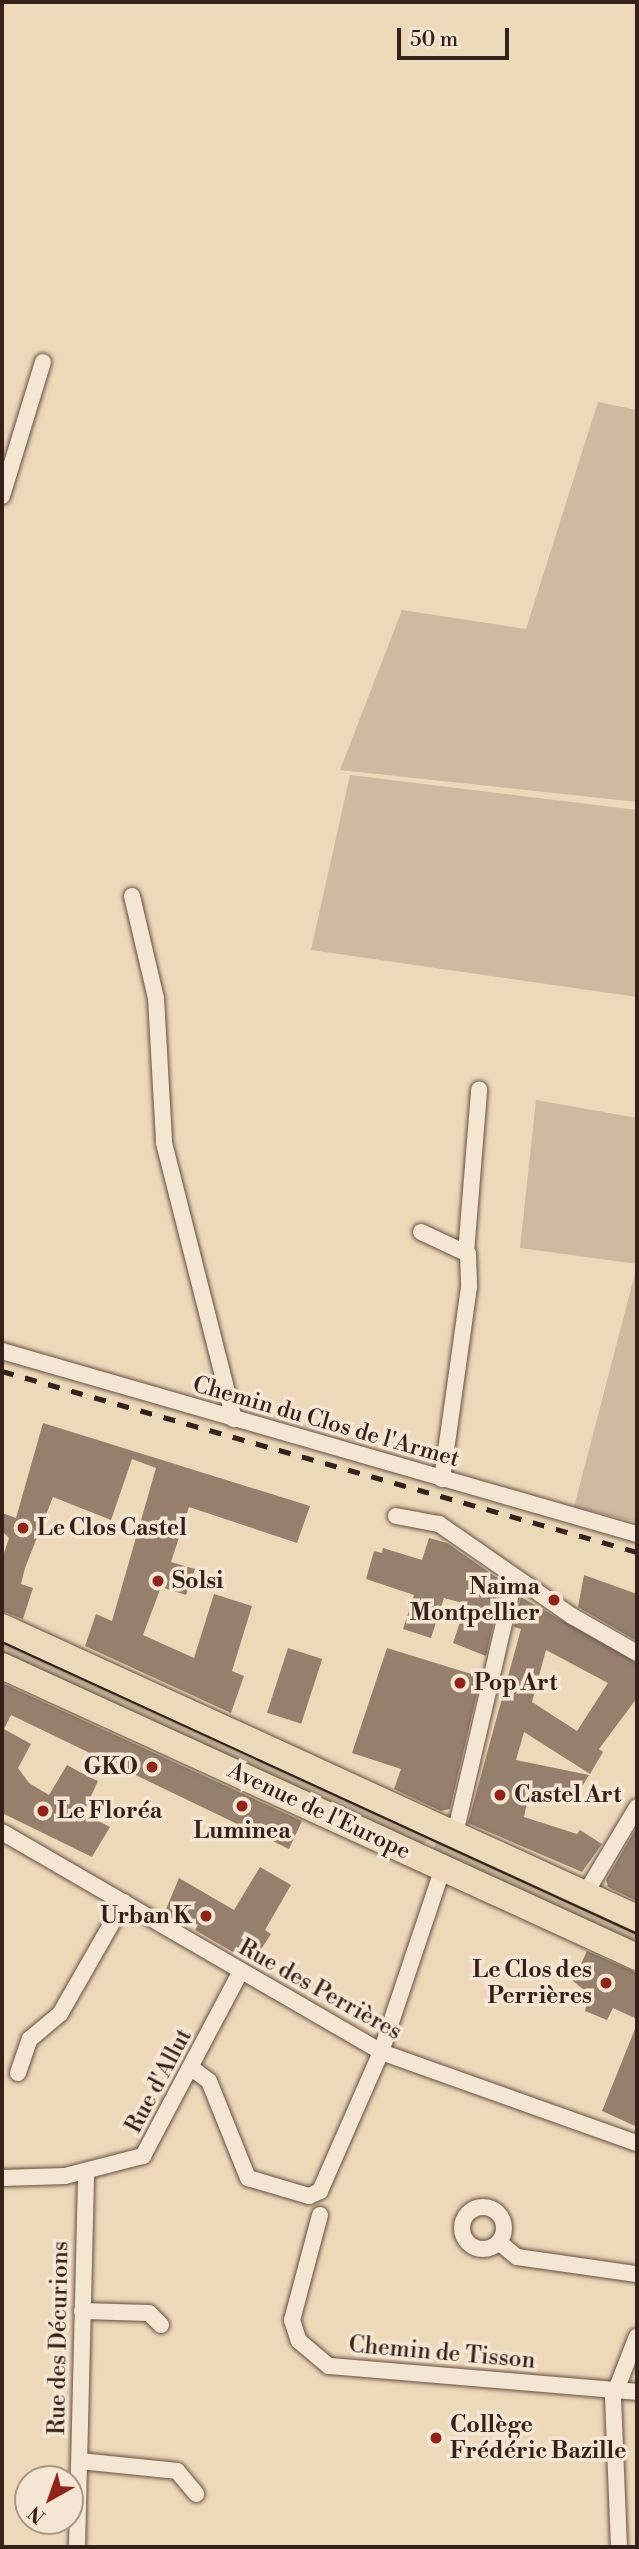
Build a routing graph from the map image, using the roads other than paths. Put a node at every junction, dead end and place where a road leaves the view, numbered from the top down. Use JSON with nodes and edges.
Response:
{"nodes":[{"id":1,"x":43,"y":362,"type":"dead end"},
{"id":2,"x":2,"y":496,"type":"edge"},
{"id":3,"x":132,"y":896,"type":"dead end"},
{"id":4,"x":479,"y":1090,"type":"dead end"},
{"id":5,"x":421,"y":1232,"type":"dead end"},
{"id":6,"x":466,"y":1253,"type":"junction"},
{"id":7,"x":2,"y":1351,"type":"edge"},
{"id":8,"x":233,"y":1413,"type":"junction"},
{"id":9,"x":443,"y":1475,"type":"junction"},
{"id":10,"x":396,"y":1516,"type":"dead end"},
{"id":11,"x":637,"y":1534,"type":"edge"},
{"id":12,"x":515,"y":1577,"type":"junction"},
{"id":13,"x":2,"y":1627,"type":"edge"},
{"id":14,"x":637,"y":1653,"type":"edge"},
{"id":15,"x":2,"y":1666,"type":"edge"},
{"id":16,"x":637,"y":1807,"type":"edge"},
{"id":17,"x":2,"y":1832,"type":"edge"},
{"id":18,"x":454,"y":1834,"type":"junction"},
{"id":19,"x":443,"y":1868,"type":"junction"},
{"id":20,"x":585,"y":1894,"type":"junction"},
{"id":21,"x":124,"y":1902,"type":"junction"},
{"id":22,"x":637,"y":1918,"type":"edge"},
{"id":23,"x":637,"y":1957,"type":"edge"},
{"id":24,"x":240,"y":1973,"type":"junction"},
{"id":25,"x":381,"y":2052,"type":"junction"},
{"id":26,"x":192,"y":2069,"type":"junction"},
{"id":27,"x":18,"y":2073,"type":"dead end"},
{"id":28,"x":637,"y":2143,"type":"edge"},
{"id":29,"x":86,"y":2171,"type":"junction"},
{"id":30,"x":2,"y":2178,"type":"edge"},
{"id":31,"x":320,"y":2215,"type":"dead end"},
{"id":32,"x":499,"y":2242,"type":"dead end"},
{"id":33,"x":637,"y":2274,"type":"edge"},
{"id":34,"x":82,"y":2311,"type":"junction"},
{"id":35,"x":161,"y":2325,"type":"dead end"},
{"id":36,"x":637,"y":2336,"type":"edge"},
{"id":37,"x":615,"y":2391,"type":"junction"},
{"id":38,"x":637,"y":2392,"type":"edge"},
{"id":39,"x":80,"y":2461,"type":"junction"},
{"id":40,"x":195,"y":2494,"type":"dead end"},
{"id":41,"x":76,"y":2547,"type":"edge"},
{"id":42,"x":619,"y":2547,"type":"edge"}],
"edges":[{"from":1,"to":2,"type":"street"},
{"from":3,"to":8,"type":"street"},
{"from":4,"to":6,"type":"street"},
{"from":5,"to":6,"type":"street"},
{"from":6,"to":9,"type":"street"},
{"from":7,"to":8,"type":"street","name":"Chemin du Clos de l'Armet"},
{"from":8,"to":9,"type":"street","name":"Chemin du Clos de l'Armet"},
{"from":9,"to":11,"type":"street","name":"Chemin du Clos de l'Armet"},
{"from":10,"to":12,"type":"street"},
{"from":12,"to":14,"type":"street"},
{"from":12,"to":18,"type":"street"},
{"from":13,"to":18,"type":"main road","name":"Avenue de l'Europe"},
{"from":15,"to":19,"type":"main road","name":"Avenue de l'Europe"},
{"from":16,"to":20,"type":"street"},
{"from":17,"to":21,"type":"street","name":"Rue des Perrières"},
{"from":18,"to":20,"type":"main road","name":"Avenue de l'Europe"},
{"from":19,"to":23,"type":"main road","name":"Avenue de l'Europe"},
{"from":19,"to":25,"type":"street"},
{"from":20,"to":22,"type":"main road","name":"Avenue de l'Europe"},
{"from":21,"to":24,"type":"street","name":"Rue des Perrières"},
{"from":21,"to":27,"type":"street"},
{"from":24,"to":25,"type":"street","name":"Rue des Perrières"},
{"from":24,"to":26,"type":"street","name":"Rue d'Allut"},
{"from":25,"to":26,"type":"street"},
{"from":25,"to":28,"type":"street","name":"Rue des Perrières"},
{"from":26,"to":29,"type":"street","name":"Rue d'Allut"},
{"from":29,"to":30,"type":"street","name":"Rue d'Allut"},
{"from":29,"to":34,"type":"street","name":"Rue des Décurions"},
{"from":31,"to":37,"type":"street","name":"Chemin de Tisson"},
{"from":32,"to":33,"type":"street"},
{"from":34,"to":35,"type":"street"},
{"from":34,"to":39,"type":"street","name":"Rue des Décurions"},
{"from":36,"to":37,"type":"street"},
{"from":37,"to":38,"type":"street","name":"Chemin de Tisson"},
{"from":37,"to":42,"type":"street"},
{"from":39,"to":40,"type":"street"},
{"from":39,"to":41,"type":"street","name":"Rue des Décurions"}]}
